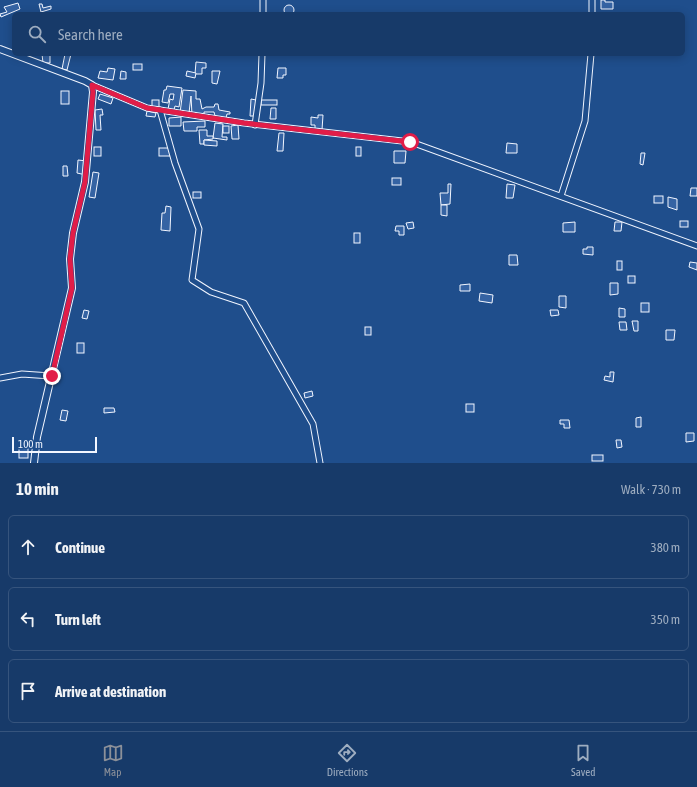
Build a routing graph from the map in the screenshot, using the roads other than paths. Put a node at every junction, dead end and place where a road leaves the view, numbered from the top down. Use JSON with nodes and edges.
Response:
{"nodes":[{"id":1,"x":263,"y":0,"type":"edge"},
{"id":2,"x":592,"y":0,"type":"edge"},
{"id":3,"x":263,"y":12,"type":"edge"},
{"id":4,"x":592,"y":12,"type":"edge"},
{"id":5,"x":0,"y":50,"type":"edge"},
{"id":6,"x":12,"y":55,"type":"edge"},
{"id":7,"x":16,"y":56,"type":"edge"},
{"id":8,"x":262,"y":56,"type":"edge"},
{"id":9,"x":591,"y":56,"type":"edge"},
{"id":10,"x":92,"y":85,"type":"junction"},
{"id":11,"x":160,"y":110,"type":"junction"},
{"id":12,"x":255,"y":125,"type":"junction"},
{"id":13,"x":561,"y":196,"type":"junction"},
{"id":14,"x":697,"y":246,"type":"edge"},
{"id":15,"x":52,"y":376,"type":"junction"},
{"id":16,"x":0,"y":378,"type":"edge"},
{"id":17,"x":34,"y":463,"type":"edge"},
{"id":18,"x":320,"y":463,"type":"edge"}],
"edges":[{"from":1,"to":3,"type":"street"},
{"from":2,"to":4,"type":"street"},
{"from":5,"to":6,"type":"street"},
{"from":7,"to":10,"type":"street"},
{"from":8,"to":12,"type":"street"},
{"from":9,"to":13,"type":"street"},
{"from":10,"to":11,"type":"street"},
{"from":10,"to":15,"type":"street"},
{"from":11,"to":12,"type":"street"},
{"from":11,"to":18,"type":"street"},
{"from":12,"to":13,"type":"street"},
{"from":13,"to":14,"type":"street"},
{"from":15,"to":16,"type":"street"},
{"from":15,"to":17,"type":"street"}]}
